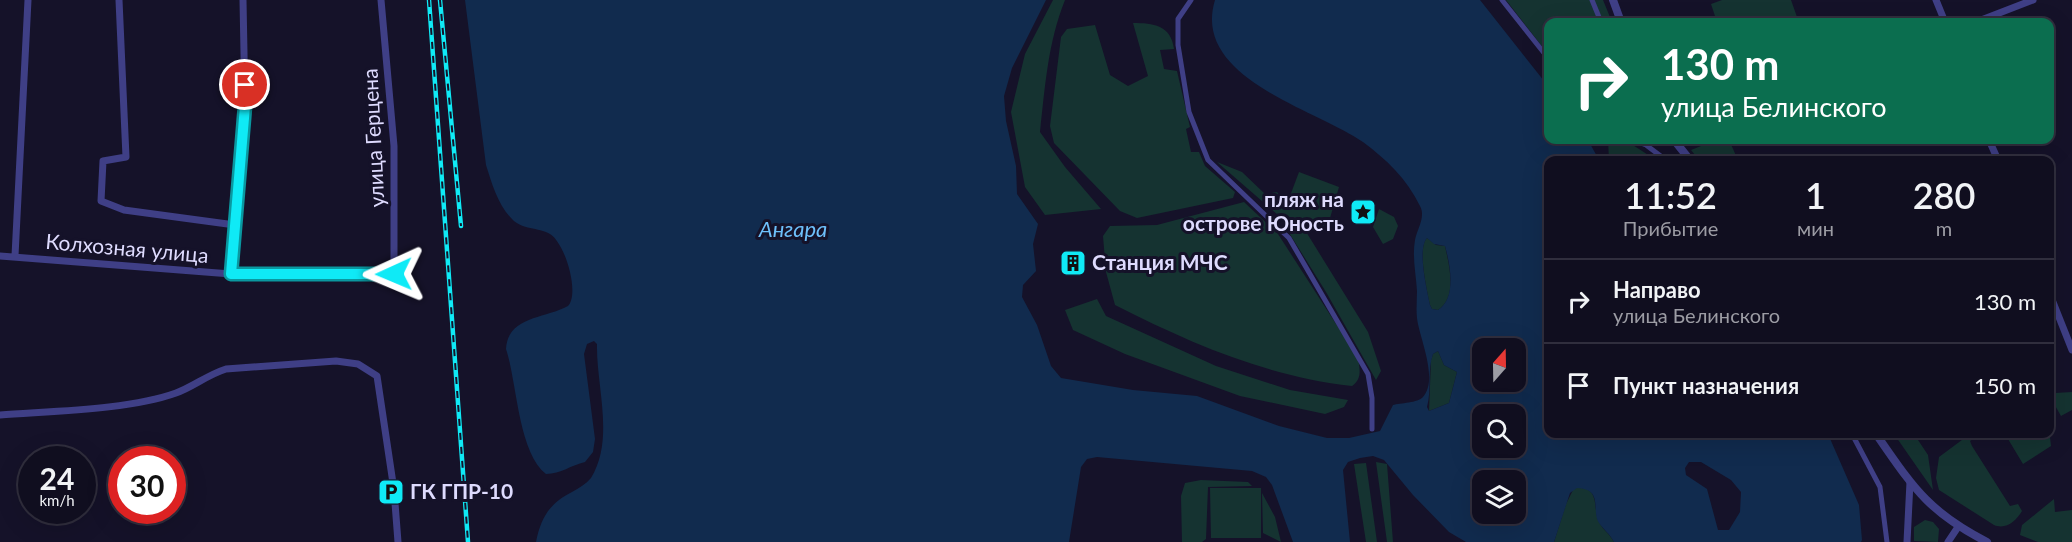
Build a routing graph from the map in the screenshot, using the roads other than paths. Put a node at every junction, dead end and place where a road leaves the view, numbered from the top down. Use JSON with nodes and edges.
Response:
{"nodes":[{"id":1,"x":28,"y":0,"type":"edge"},
{"id":2,"x":119,"y":0,"type":"edge"},
{"id":3,"x":243,"y":0,"type":"edge"},
{"id":4,"x":381,"y":0,"type":"edge"},
{"id":5,"x":1191,"y":0,"type":"edge"},
{"id":6,"x":1502,"y":0,"type":"edge"},
{"id":7,"x":1592,"y":0,"type":"edge"},
{"id":8,"x":1613,"y":0,"type":"edge"},
{"id":9,"x":1936,"y":0,"type":"edge"},
{"id":10,"x":2033,"y":0,"type":"edge"},
{"id":11,"x":1599,"y":18,"type":"edge"},
{"id":12,"x":1620,"y":18,"type":"edge"},
{"id":13,"x":1943,"y":18,"type":"edge"},
{"id":14,"x":1986,"y":18,"type":"edge"},
{"id":15,"x":1544,"y":53,"type":"edge"},
{"id":16,"x":1648,"y":144,"type":"edge"},
{"id":17,"x":1677,"y":144,"type":"edge"},
{"id":18,"x":1662,"y":156,"type":"edge"},
{"id":19,"x":1687,"y":156,"type":"edge"},
{"id":20,"x":235,"y":225,"type":"junction"},
{"id":21,"x":0,"y":256,"type":"edge"},
{"id":22,"x":15,"y":256,"type":"junction"},
{"id":23,"x":231,"y":274,"type":"junction"},
{"id":24,"x":394,"y":274,"type":"joint"},
{"id":25,"x":2054,"y":305,"type":"edge"},
{"id":26,"x":2072,"y":350,"type":"edge"},
{"id":27,"x":0,"y":415,"type":"edge"},
{"id":28,"x":1372,"y":429,"type":"dead end"},
{"id":29,"x":1853,"y":438,"type":"edge"},
{"id":30,"x":1879,"y":438,"type":"edge"},
{"id":31,"x":1910,"y":482,"type":"junction"},
{"id":32,"x":1958,"y":527,"type":"junction"},
{"id":33,"x":398,"y":542,"type":"edge"},
{"id":34,"x":1887,"y":542,"type":"edge"},
{"id":35,"x":1907,"y":542,"type":"edge"},
{"id":36,"x":1948,"y":542,"type":"edge"},
{"id":37,"x":1987,"y":542,"type":"edge"}],
"edges":[{"from":1,"to":22,"type":"street"},
{"from":2,"to":20,"type":"street"},
{"from":3,"to":20,"type":"street"},
{"from":4,"to":24,"type":"street","name":"улица Герцена"},
{"from":5,"to":28,"type":"street"},
{"from":6,"to":15,"type":"street"},
{"from":7,"to":11,"type":"street"},
{"from":8,"to":12,"type":"street"},
{"from":9,"to":13,"type":"street"},
{"from":10,"to":14,"type":"street"},
{"from":16,"to":18,"type":"street"},
{"from":17,"to":19,"type":"street"},
{"from":20,"to":23,"type":"street"},
{"from":21,"to":22,"type":"street","name":"Колхозная улица"},
{"from":22,"to":23,"type":"street","name":"Колхозная улица"},
{"from":23,"to":24,"type":"street","name":"Колхозная улица"},
{"from":25,"to":26,"type":"street"},
{"from":27,"to":33,"type":"street"},
{"from":29,"to":34,"type":"street"},
{"from":30,"to":31,"type":"street"},
{"from":31,"to":32,"type":"street"},
{"from":31,"to":35,"type":"street"},
{"from":32,"to":36,"type":"street"},
{"from":32,"to":37,"type":"street"}]}
